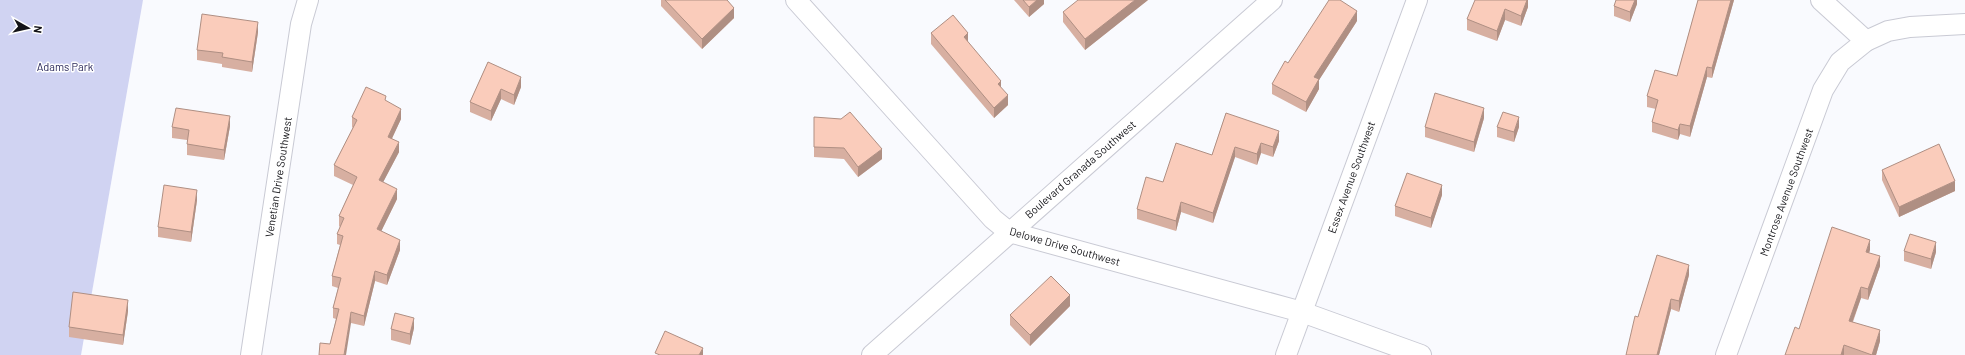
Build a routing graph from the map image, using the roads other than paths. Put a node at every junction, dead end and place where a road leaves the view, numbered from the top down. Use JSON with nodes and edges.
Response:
{"nodes":[{"id":1,"x":308,"y":0,"type":"edge"},
{"id":2,"x":796,"y":0,"type":"edge"},
{"id":3,"x":1272,"y":0,"type":"edge"},
{"id":4,"x":1417,"y":0,"type":"edge"},
{"id":5,"x":1821,"y":0,"type":"edge"},
{"id":6,"x":1965,"y":24,"type":"edge"},
{"id":7,"x":1866,"y":41,"type":"junction"},
{"id":8,"x":1009,"y":232,"type":"junction"},
{"id":9,"x":1302,"y":312,"type":"junction"},
{"id":10,"x":252,"y":355,"type":"edge"},
{"id":11,"x":872,"y":355,"type":"edge"},
{"id":12,"x":1286,"y":355,"type":"edge"},
{"id":13,"x":1421,"y":355,"type":"edge"},
{"id":14,"x":1726,"y":355,"type":"edge"}],
"edges":[{"from":1,"to":10,"type":"street","name":"Venetian Drive Southwest"},
{"from":2,"to":8,"type":"street","name":"Delowe Drive Southwest"},
{"from":3,"to":8,"type":"street","name":"Boulevard Granada Southwest"},
{"from":4,"to":9,"type":"street","name":"Essex Avenue Southwest"},
{"from":5,"to":7,"type":"street"},
{"from":6,"to":7,"type":"street","name":"Montrose Avenue Southwest"},
{"from":7,"to":14,"type":"street","name":"Montrose Avenue Southwest"},
{"from":8,"to":9,"type":"street","name":"Delowe Drive Southwest"},
{"from":8,"to":11,"type":"street","name":"Boulevard Granada Southwest"},
{"from":9,"to":12,"type":"street","name":"Essex Avenue Southwest"},
{"from":9,"to":13,"type":"street","name":"Delowe Drive Southwest"}]}
